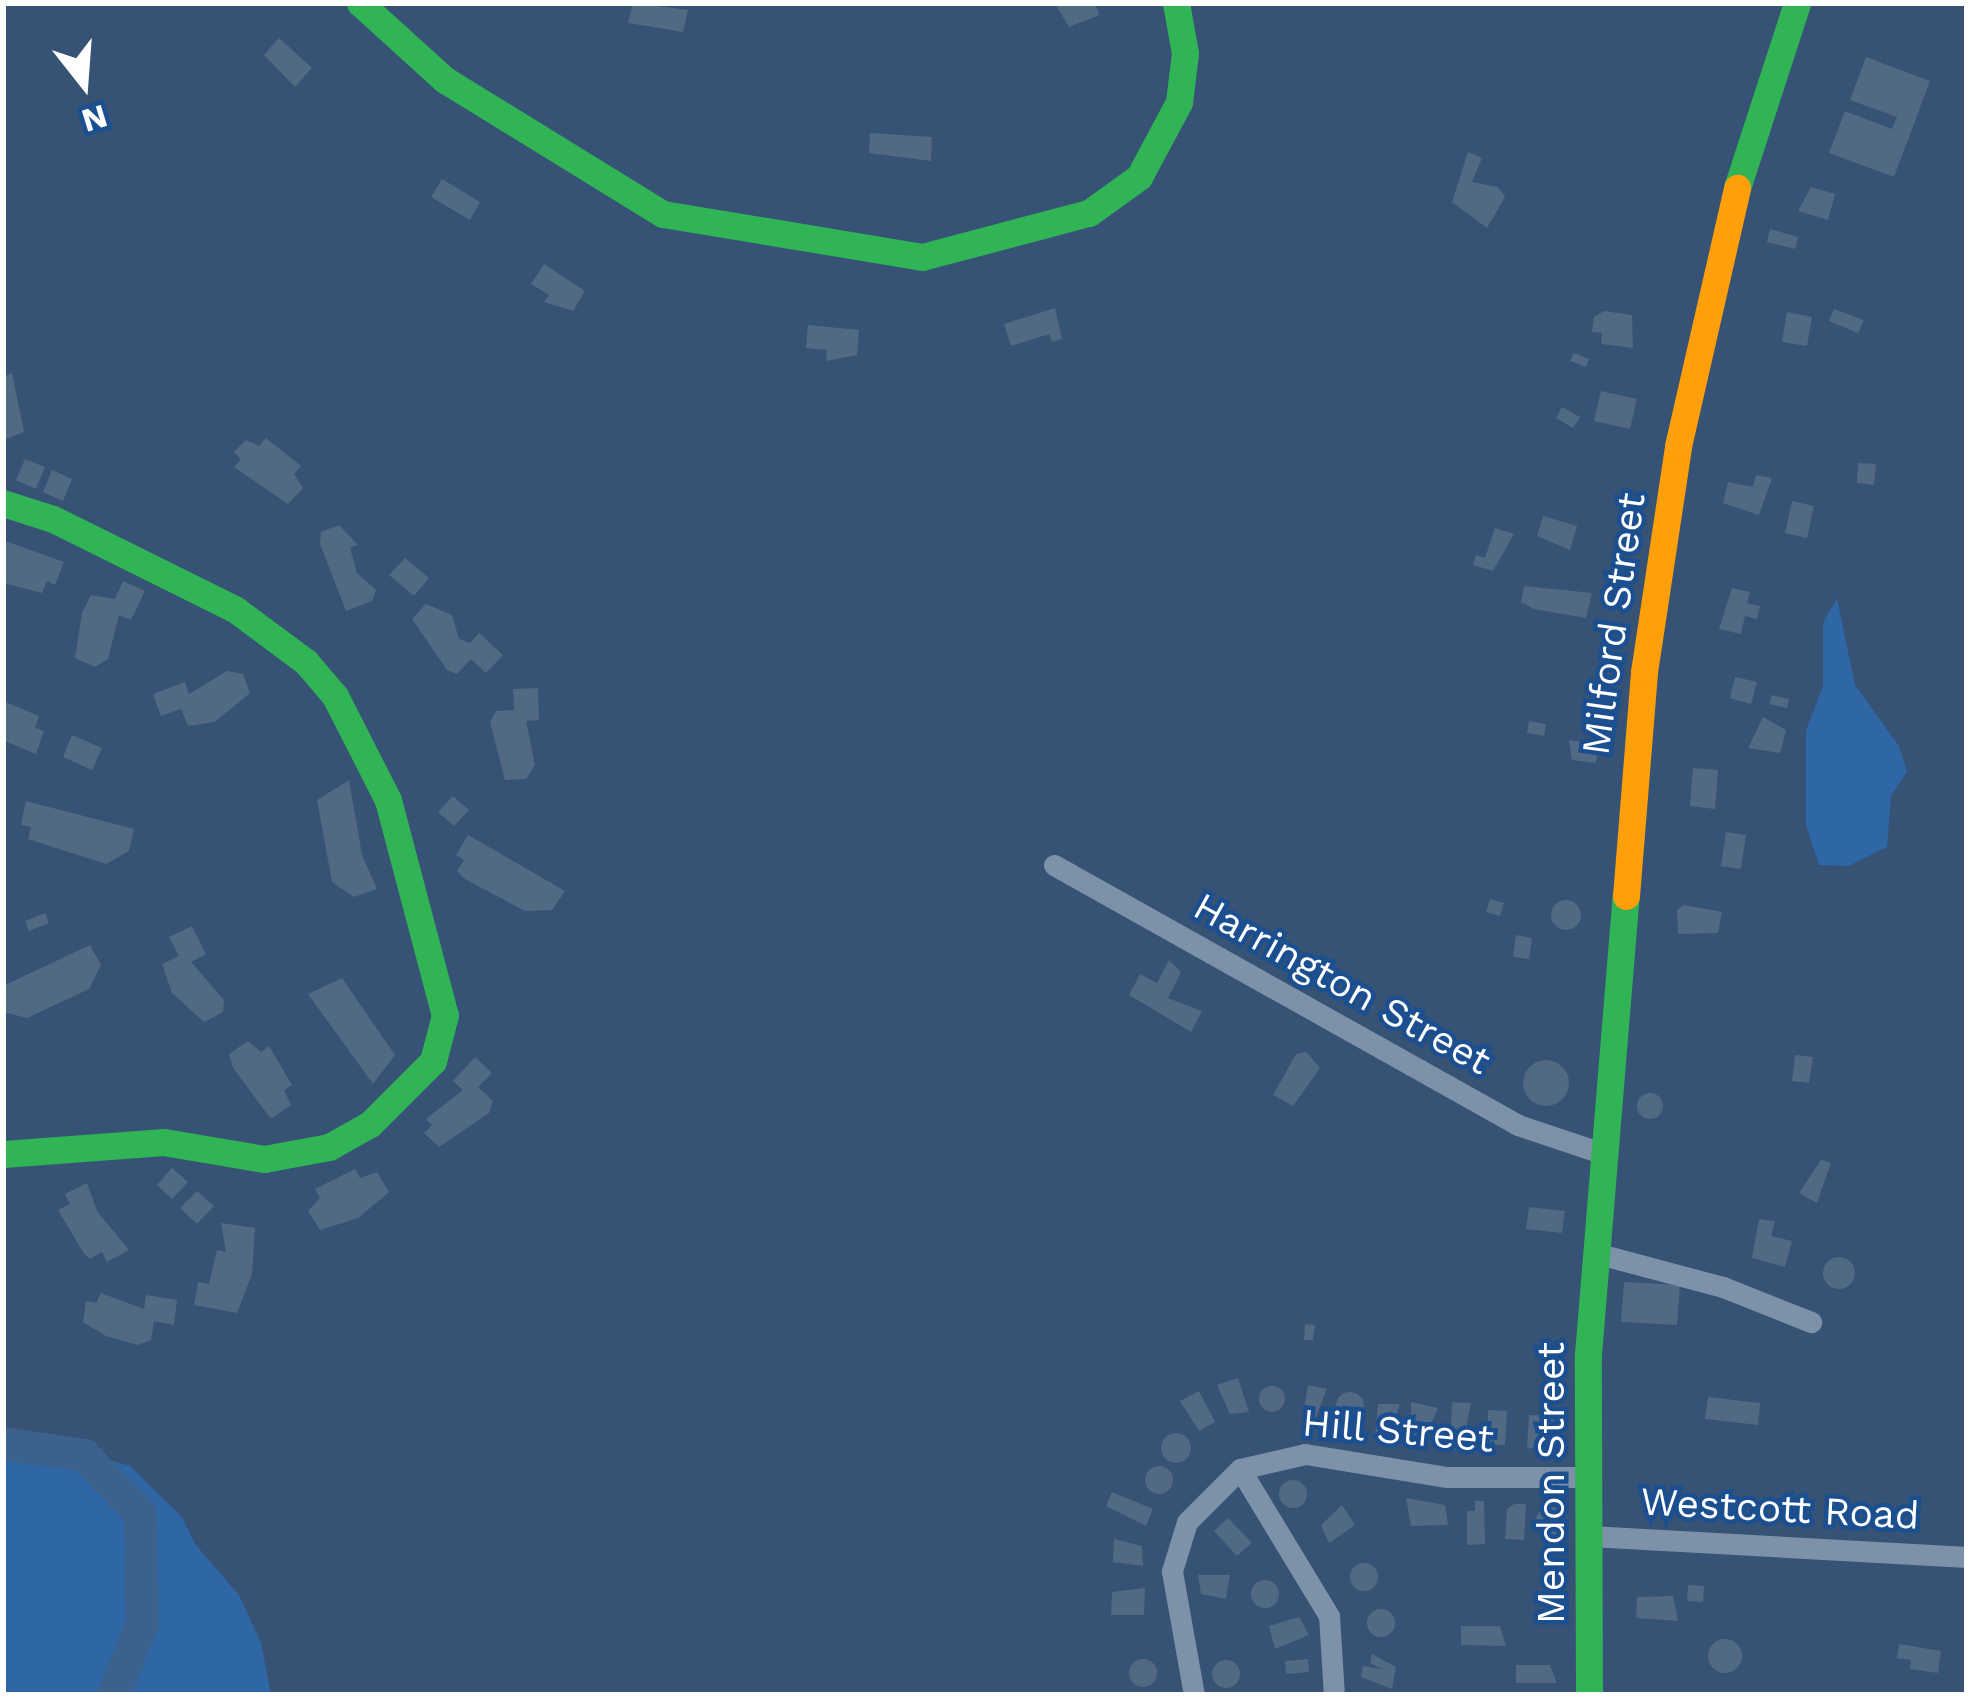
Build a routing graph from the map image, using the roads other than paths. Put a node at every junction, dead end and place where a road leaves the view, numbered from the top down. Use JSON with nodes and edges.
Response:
{"nodes":[{"id":1,"x":360,"y":3,"type":"edge"},
{"id":2,"x":1176,"y":3,"type":"edge"},
{"id":3,"x":1796,"y":3,"type":"edge"},
{"id":4,"x":3,"y":503,"type":"edge"},
{"id":5,"x":1054,"y":865,"type":"dead end"},
{"id":6,"x":3,"y":1154,"type":"edge"},
{"id":7,"x":1600,"y":1154,"type":"junction"},
{"id":8,"x":1594,"y":1262,"type":"junction"},
{"id":9,"x":1811,"y":1322,"type":"dead end"},
{"id":10,"x":1240,"y":1469,"type":"junction"},
{"id":11,"x":1589,"y":1478,"type":"junction"},
{"id":12,"x":1590,"y":1536,"type":"junction"},
{"id":13,"x":1967,"y":1557,"type":"edge"},
{"id":14,"x":1194,"y":1695,"type":"edge"},
{"id":15,"x":1334,"y":1695,"type":"edge"},
{"id":16,"x":1589,"y":1695,"type":"edge"}],
"edges":[{"from":1,"to":2,"type":"street"},
{"from":3,"to":7,"type":"street","name":"Milford Street"},
{"from":4,"to":6,"type":"street"},
{"from":5,"to":7,"type":"street","name":"Harrington Street"},
{"from":7,"to":8,"type":"street","name":"Milford Street"},
{"from":8,"to":9,"type":"street"},
{"from":8,"to":11,"type":"street","name":"Mendon Street"},
{"from":10,"to":11,"type":"street","name":"Hill Street"},
{"from":10,"to":14,"type":"street"},
{"from":10,"to":15,"type":"street"},
{"from":11,"to":12,"type":"street","name":"Mendon Street"},
{"from":12,"to":13,"type":"street","name":"Westcott Road"},
{"from":12,"to":16,"type":"street","name":"Mendon Street"}]}
